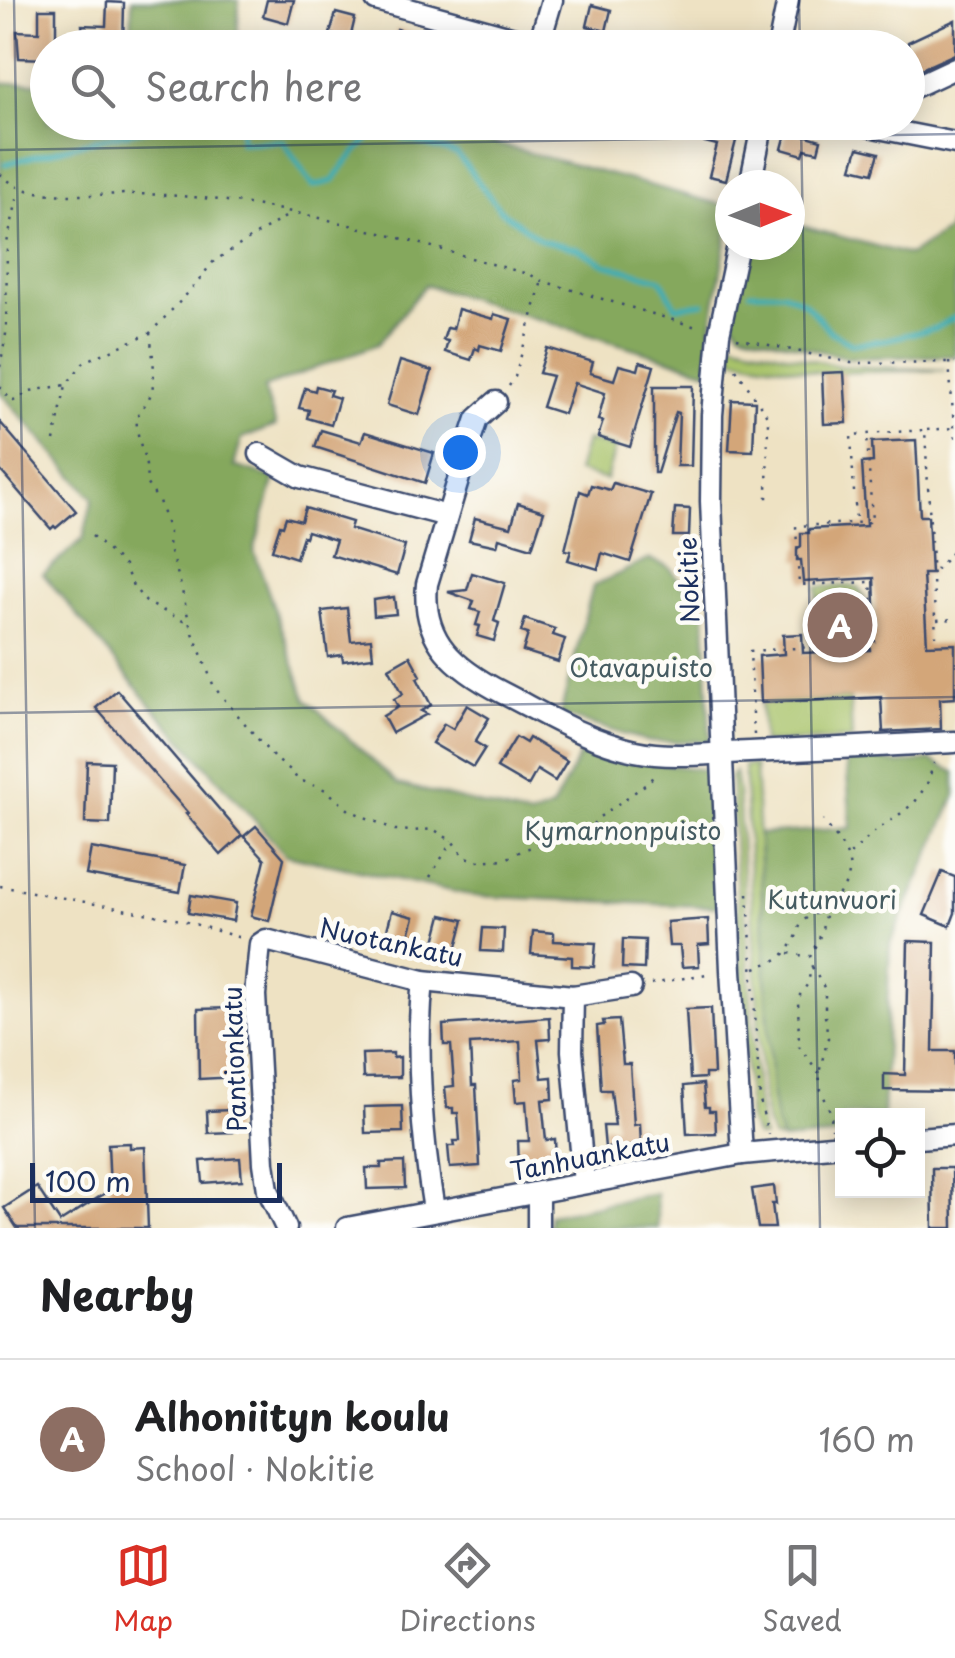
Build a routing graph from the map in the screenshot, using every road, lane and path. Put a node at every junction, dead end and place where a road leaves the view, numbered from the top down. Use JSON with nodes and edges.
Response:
{"nodes":[{"id":1,"x":376,"y":0,"type":"edge"},
{"id":2,"x":552,"y":0,"type":"edge"},
{"id":3,"x":788,"y":0,"type":"edge"},
{"id":4,"x":486,"y":30,"type":"edge"},
{"id":5,"x":547,"y":30,"type":"edge"},
{"id":6,"x":782,"y":30,"type":"edge"},
{"id":7,"x":955,"y":68,"type":"edge"},
{"id":8,"x":925,"y":82,"type":"edge"},
{"id":9,"x":925,"y":137,"type":"edge"},
{"id":10,"x":759,"y":140,"type":"edge"},
{"id":11,"x":955,"y":143,"type":"edge"},
{"id":12,"x":753,"y":170,"type":"edge"},
{"id":13,"x":0,"y":176,"type":"edge"},
{"id":14,"x":20,"y":188,"type":"junction"},
{"id":15,"x":291,"y":213,"type":"junction"},
{"id":16,"x":735,"y":260,"type":"edge"},
{"id":17,"x":542,"y":281,"type":"junction"},
{"id":18,"x":0,"y":330,"type":"edge"},
{"id":19,"x":150,"y":333,"type":"junction"},
{"id":20,"x":6,"y":334,"type":"junction"},
{"id":21,"x":719,"y":338,"type":"junction"},
{"id":22,"x":949,"y":362,"type":"junction"},
{"id":23,"x":955,"y":362,"type":"edge"},
{"id":24,"x":0,"y":367,"type":"edge"},
{"id":25,"x":66,"y":385,"type":"junction"},
{"id":26,"x":0,"y":386,"type":"edge"},
{"id":27,"x":496,"y":402,"type":"joint"},
{"id":28,"x":954,"y":428,"type":"edge"},
{"id":29,"x":926,"y":430,"type":"junction"},
{"id":30,"x":867,"y":434,"type":"junction"},
{"id":31,"x":955,"y":440,"type":"edge"},
{"id":32,"x":54,"y":442,"type":"dead end"},
{"id":33,"x":260,"y":454,"type":"dead end"},
{"id":34,"x":854,"y":492,"type":"dead end"},
{"id":35,"x":767,"y":500,"type":"dead end"},
{"id":36,"x":855,"y":504,"type":"dead end"},
{"id":37,"x":447,"y":516,"type":"junction"},
{"id":38,"x":856,"y":522,"type":"junction"},
{"id":39,"x":92,"y":536,"type":"dead end"},
{"id":40,"x":955,"y":549,"type":"edge"},
{"id":41,"x":933,"y":573,"type":"junction"},
{"id":42,"x":955,"y":618,"type":"edge"},
{"id":43,"x":936,"y":620,"type":"junction"},
{"id":44,"x":190,"y":624,"type":"junction"},
{"id":45,"x":936,"y":636,"type":"dead end"},
{"id":46,"x":948,"y":743,"type":"edge"},
{"id":47,"x":755,"y":752,"type":"junction"},
{"id":48,"x":668,"y":754,"type":"junction"},
{"id":49,"x":722,"y":754,"type":"junction"},
{"id":50,"x":823,"y":820,"type":"dead end"},
{"id":51,"x":452,"y":841,"type":"junction"},
{"id":52,"x":850,"y":855,"type":"junction"},
{"id":53,"x":430,"y":877,"type":"dead end"},
{"id":54,"x":0,"y":886,"type":"edge"},
{"id":55,"x":748,"y":891,"type":"dead end"},
{"id":56,"x":826,"y":909,"type":"junction"},
{"id":57,"x":260,"y":944,"type":"junction"},
{"id":58,"x":788,"y":953,"type":"junction"},
{"id":59,"x":810,"y":958,"type":"junction"},
{"id":60,"x":812,"y":967,"type":"junction"},
{"id":61,"x":742,"y":970,"type":"junction"},
{"id":62,"x":423,"y":981,"type":"junction"},
{"id":63,"x":631,"y":987,"type":"joint"},
{"id":64,"x":573,"y":996,"type":"junction"},
{"id":65,"x":820,"y":1074,"type":"junction"},
{"id":66,"x":835,"y":1131,"type":"edge"},
{"id":67,"x":955,"y":1135,"type":"edge"},
{"id":68,"x":925,"y":1137,"type":"edge"},
{"id":69,"x":835,"y":1145,"type":"edge"},
{"id":70,"x":772,"y":1150,"type":"junction"},
{"id":71,"x":742,"y":1154,"type":"junction"},
{"id":72,"x":584,"y":1183,"type":"junction"},
{"id":73,"x":538,"y":1193,"type":"junction"},
{"id":74,"x":434,"y":1210,"type":"junction"},
{"id":75,"x":286,"y":1228,"type":"edge"},
{"id":76,"x":348,"y":1228,"type":"edge"},
{"id":77,"x":538,"y":1228,"type":"edge"}],
"edges":[{"from":1,"to":4,"type":"street"},
{"from":2,"to":5,"type":"street"},
{"from":3,"to":6,"type":"street"},
{"from":7,"to":8,"type":"street"},
{"from":9,"to":11,"type":"street"},
{"from":10,"to":12,"type":"street"},
{"from":13,"to":14,"type":"path"},
{"from":14,"to":15,"type":"path"},
{"from":14,"to":20,"type":"path"},
{"from":15,"to":17,"type":"path"},
{"from":15,"to":19,"type":"path"},
{"from":16,"to":21,"type":"street","name":"Nokitie"},
{"from":17,"to":21,"type":"path"},
{"from":17,"to":27,"type":"path"},
{"from":18,"to":20,"type":"path"},
{"from":19,"to":25,"type":"path"},
{"from":19,"to":44,"type":"path"},
{"from":20,"to":24,"type":"path"},
{"from":21,"to":22,"type":"path"},
{"from":21,"to":35,"type":"path"},
{"from":21,"to":49,"type":"street","name":"Nokitie"},
{"from":22,"to":23,"type":"path"},
{"from":22,"to":28,"type":"path"},
{"from":25,"to":26,"type":"path"},
{"from":25,"to":32,"type":"path"},
{"from":27,"to":37,"type":"street"},
{"from":28,"to":29,"type":"path"},
{"from":28,"to":31,"type":"path"},
{"from":29,"to":30,"type":"path"},
{"from":29,"to":41,"type":"path"},
{"from":30,"to":34,"type":"path"},
{"from":30,"to":38,"type":"path"},
{"from":33,"to":37,"type":"street"},
{"from":36,"to":38,"type":"path"},
{"from":37,"to":48,"type":"street"},
{"from":38,"to":47,"type":"path"},
{"from":39,"to":44,"type":"path"},
{"from":40,"to":41,"type":"path"},
{"from":41,"to":43,"type":"path"},
{"from":42,"to":43,"type":"path"},
{"from":43,"to":45,"type":"path"},
{"from":44,"to":51,"type":"path"},
{"from":46,"to":47,"type":"street"},
{"from":46,"to":52,"type":"path"},
{"from":47,"to":49,"type":"street"},
{"from":48,"to":49,"type":"street"},
{"from":48,"to":51,"type":"path"},
{"from":49,"to":61,"type":"street","name":"Nokitie"},
{"from":50,"to":52,"type":"path"},
{"from":51,"to":53,"type":"path"},
{"from":52,"to":56,"type":"path"},
{"from":54,"to":57,"type":"path"},
{"from":55,"to":61,"type":"path"},
{"from":56,"to":58,"type":"path"},
{"from":56,"to":59,"type":"path"},
{"from":57,"to":62,"type":"street","name":"Nuotankatu"},
{"from":57,"to":75,"type":"street","name":"Pantionkatu"},
{"from":58,"to":59,"type":"path"},
{"from":58,"to":61,"type":"path"},
{"from":59,"to":60,"type":"path"},
{"from":60,"to":65,"type":"path"},
{"from":60,"to":65,"type":"path"},
{"from":61,"to":63,"type":"path"},
{"from":61,"to":70,"type":"path"},
{"from":61,"to":71,"type":"street","name":"Nokitie"},
{"from":62,"to":64,"type":"street","name":"Nuotankatu"},
{"from":62,"to":74,"type":"street"},
{"from":63,"to":64,"type":"street","name":"Nuotankatu"},
{"from":64,"to":72,"type":"street"},
{"from":65,"to":66,"type":"path"},
{"from":67,"to":68,"type":"street"},
{"from":69,"to":70,"type":"street","name":"Tanhuankatu"},
{"from":70,"to":71,"type":"street","name":"Tanhuankatu"},
{"from":71,"to":72,"type":"street","name":"Tanhuankatu"},
{"from":72,"to":73,"type":"street","name":"Tanhuankatu"},
{"from":73,"to":74,"type":"street","name":"Tanhuankatu"},
{"from":73,"to":77,"type":"street"},
{"from":74,"to":76,"type":"street","name":"Tanhuankatu"}]}
